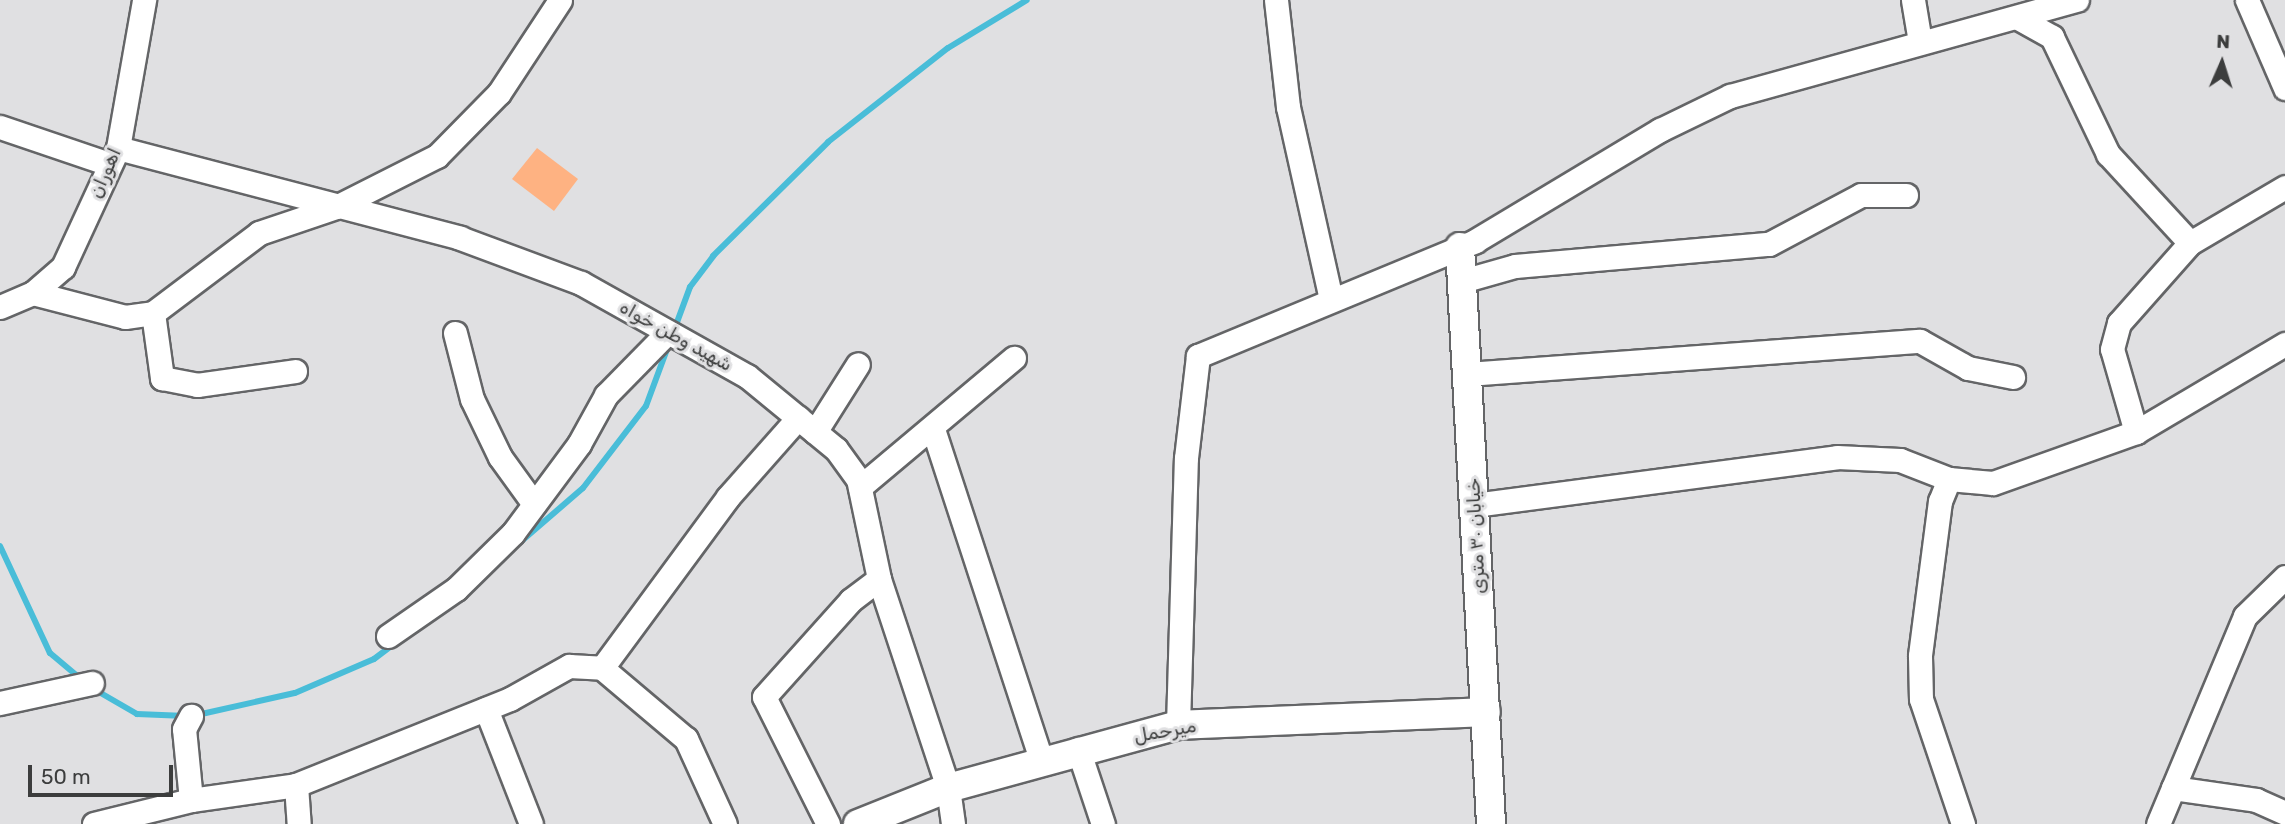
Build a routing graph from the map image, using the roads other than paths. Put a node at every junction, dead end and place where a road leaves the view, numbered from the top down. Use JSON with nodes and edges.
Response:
{"nodes":[{"id":1,"x":144,"y":0,"type":"edge"},
{"id":2,"x":560,"y":0,"type":"edge"},
{"id":3,"x":1276,"y":0,"type":"edge"},
{"id":4,"x":1913,"y":0,"type":"edge"},
{"id":5,"x":2077,"y":0,"type":"edge"},
{"id":6,"x":2247,"y":0,"type":"edge"},
{"id":7,"x":2018,"y":18,"type":"junction"},
{"id":8,"x":1920,"y":43,"type":"junction"},
{"id":9,"x":2285,"y":88,"type":"edge"},
{"id":10,"x":0,"y":127,"type":"edge"},
{"id":11,"x":113,"y":156,"type":"junction"},
{"id":12,"x":2285,"y":187,"type":"edge"},
{"id":13,"x":1906,"y":195,"type":"dead end"},
{"id":14,"x":336,"y":207,"type":"junction"},
{"id":15,"x":2190,"y":243,"type":"junction"},
{"id":16,"x":1460,"y":247,"type":"junction"},
{"id":17,"x":1462,"y":281,"type":"junction"},
{"id":18,"x":33,"y":293,"type":"junction"},
{"id":19,"x":1332,"y":299,"type":"junction"},
{"id":20,"x":0,"y":307,"type":"edge"},
{"id":21,"x":153,"y":313,"type":"junction"},
{"id":22,"x":668,"y":332,"type":"junction"},
{"id":23,"x":455,"y":333,"type":"dead end"},
{"id":24,"x":2285,"y":344,"type":"edge"},
{"id":25,"x":1014,"y":358,"type":"dead end"},
{"id":26,"x":858,"y":364,"type":"dead end"},
{"id":27,"x":295,"y":371,"type":"dead end"},
{"id":28,"x":1467,"y":374,"type":"junction"},
{"id":29,"x":2013,"y":377,"type":"dead end"},
{"id":30,"x":806,"y":425,"type":"junction"},
{"id":31,"x":933,"y":429,"type":"junction"},
{"id":32,"x":2136,"y":432,"type":"junction"},
{"id":33,"x":1949,"y":478,"type":"junction"},
{"id":34,"x":860,"y":487,"type":"junction"},
{"id":35,"x":534,"y":504,"type":"junction"},
{"id":36,"x":1474,"y":505,"type":"junction"},
{"id":37,"x":2285,"y":577,"type":"edge"},
{"id":38,"x":880,"y":579,"type":"junction"},
{"id":39,"x":388,"y":636,"type":"dead end"},
{"id":40,"x":602,"y":668,"type":"junction"},
{"id":41,"x":92,"y":683,"type":"dead end"},
{"id":42,"x":0,"y":703,"type":"edge"},
{"id":43,"x":485,"y":709,"type":"junction"},
{"id":44,"x":1486,"y":712,"type":"junction"},
{"id":45,"x":191,"y":716,"type":"dead end"},
{"id":46,"x":1178,"y":725,"type":"junction"},
{"id":47,"x":1078,"y":749,"type":"junction"},
{"id":48,"x":1041,"y":760,"type":"junction"},
{"id":49,"x":296,"y":785,"type":"junction"},
{"id":50,"x":948,"y":788,"type":"junction"},
{"id":51,"x":2173,"y":788,"type":"junction"},
{"id":52,"x":191,"y":800,"type":"junction"},
{"id":53,"x":2285,"y":813,"type":"edge"},
{"id":54,"x":94,"y":824,"type":"edge"},
{"id":55,"x":299,"y":824,"type":"edge"},
{"id":56,"x":531,"y":824,"type":"edge"},
{"id":57,"x":725,"y":824,"type":"edge"},
{"id":58,"x":828,"y":824,"type":"edge"},
{"id":59,"x":858,"y":824,"type":"edge"},
{"id":60,"x":953,"y":824,"type":"edge"},
{"id":61,"x":1103,"y":824,"type":"edge"},
{"id":62,"x":1491,"y":824,"type":"edge"},
{"id":63,"x":1962,"y":824,"type":"edge"},
{"id":64,"x":2158,"y":824,"type":"edge"}],
"edges":[{"from":1,"to":11,"type":"street","name":"اهوران"},
{"from":2,"to":14,"type":"street"},
{"from":3,"to":19,"type":"street"},
{"from":4,"to":8,"type":"street"},
{"from":5,"to":7,"type":"street"},
{"from":6,"to":9,"type":"street"},
{"from":7,"to":8,"type":"street"},
{"from":7,"to":15,"type":"street"},
{"from":8,"to":16,"type":"street"},
{"from":10,"to":11,"type":"street","name":"شهید وطن خواه"},
{"from":11,"to":14,"type":"street","name":"شهید وطن خواه"},
{"from":11,"to":18,"type":"street","name":"اهوران"},
{"from":12,"to":15,"type":"street"},
{"from":13,"to":17,"type":"street"},
{"from":14,"to":21,"type":"street"},
{"from":14,"to":22,"type":"street","name":"شهید وطن خواه"},
{"from":15,"to":32,"type":"street"},
{"from":16,"to":17,"type":"street","name":"خیابان ۳۰ متری"},
{"from":16,"to":19,"type":"street"},
{"from":17,"to":28,"type":"street","name":"خیابان ۳۰ متری"},
{"from":18,"to":20,"type":"street","name":"اهوران"},
{"from":18,"to":21,"type":"street"},
{"from":19,"to":46,"type":"street"},
{"from":21,"to":27,"type":"street"},
{"from":22,"to":30,"type":"street","name":"شهید وطن خواه"},
{"from":22,"to":35,"type":"street"},
{"from":23,"to":35,"type":"street"},
{"from":24,"to":32,"type":"street"},
{"from":25,"to":31,"type":"street"},
{"from":26,"to":30,"type":"street"},
{"from":28,"to":29,"type":"street"},
{"from":28,"to":36,"type":"street","name":"خیابان ۳۰ متری"},
{"from":30,"to":34,"type":"street","name":"شهید وطن خواه"},
{"from":30,"to":40,"type":"street"},
{"from":31,"to":34,"type":"street"},
{"from":31,"to":48,"type":"street"},
{"from":32,"to":33,"type":"street"},
{"from":33,"to":36,"type":"street"},
{"from":33,"to":63,"type":"street"},
{"from":34,"to":38,"type":"street","name":"شهید وطن خواه"},
{"from":35,"to":39,"type":"street"},
{"from":36,"to":44,"type":"street","name":"خیابان ۳۰ متری"},
{"from":37,"to":51,"type":"street"},
{"from":38,"to":50,"type":"street","name":"شهید وطن خواه"},
{"from":38,"to":58,"type":"street"},
{"from":40,"to":43,"type":"street"},
{"from":40,"to":57,"type":"street"},
{"from":41,"to":42,"type":"street"},
{"from":43,"to":49,"type":"street"},
{"from":43,"to":56,"type":"street"},
{"from":44,"to":46,"type":"street","name":"میرحمل"},
{"from":44,"to":62,"type":"street","name":"خیابان ۳۰ متری"},
{"from":45,"to":52,"type":"street"},
{"from":46,"to":47,"type":"street","name":"میرحمل"},
{"from":47,"to":48,"type":"street","name":"میرحمل"},
{"from":47,"to":61,"type":"street"},
{"from":48,"to":50,"type":"street","name":"میرحمل"},
{"from":49,"to":52,"type":"street"},
{"from":49,"to":55,"type":"street"},
{"from":50,"to":59,"type":"street","name":"میرحمل"},
{"from":50,"to":60,"type":"street","name":"شهید وطن خواه"},
{"from":51,"to":53,"type":"street"},
{"from":51,"to":64,"type":"street"},
{"from":52,"to":54,"type":"street"}]}
